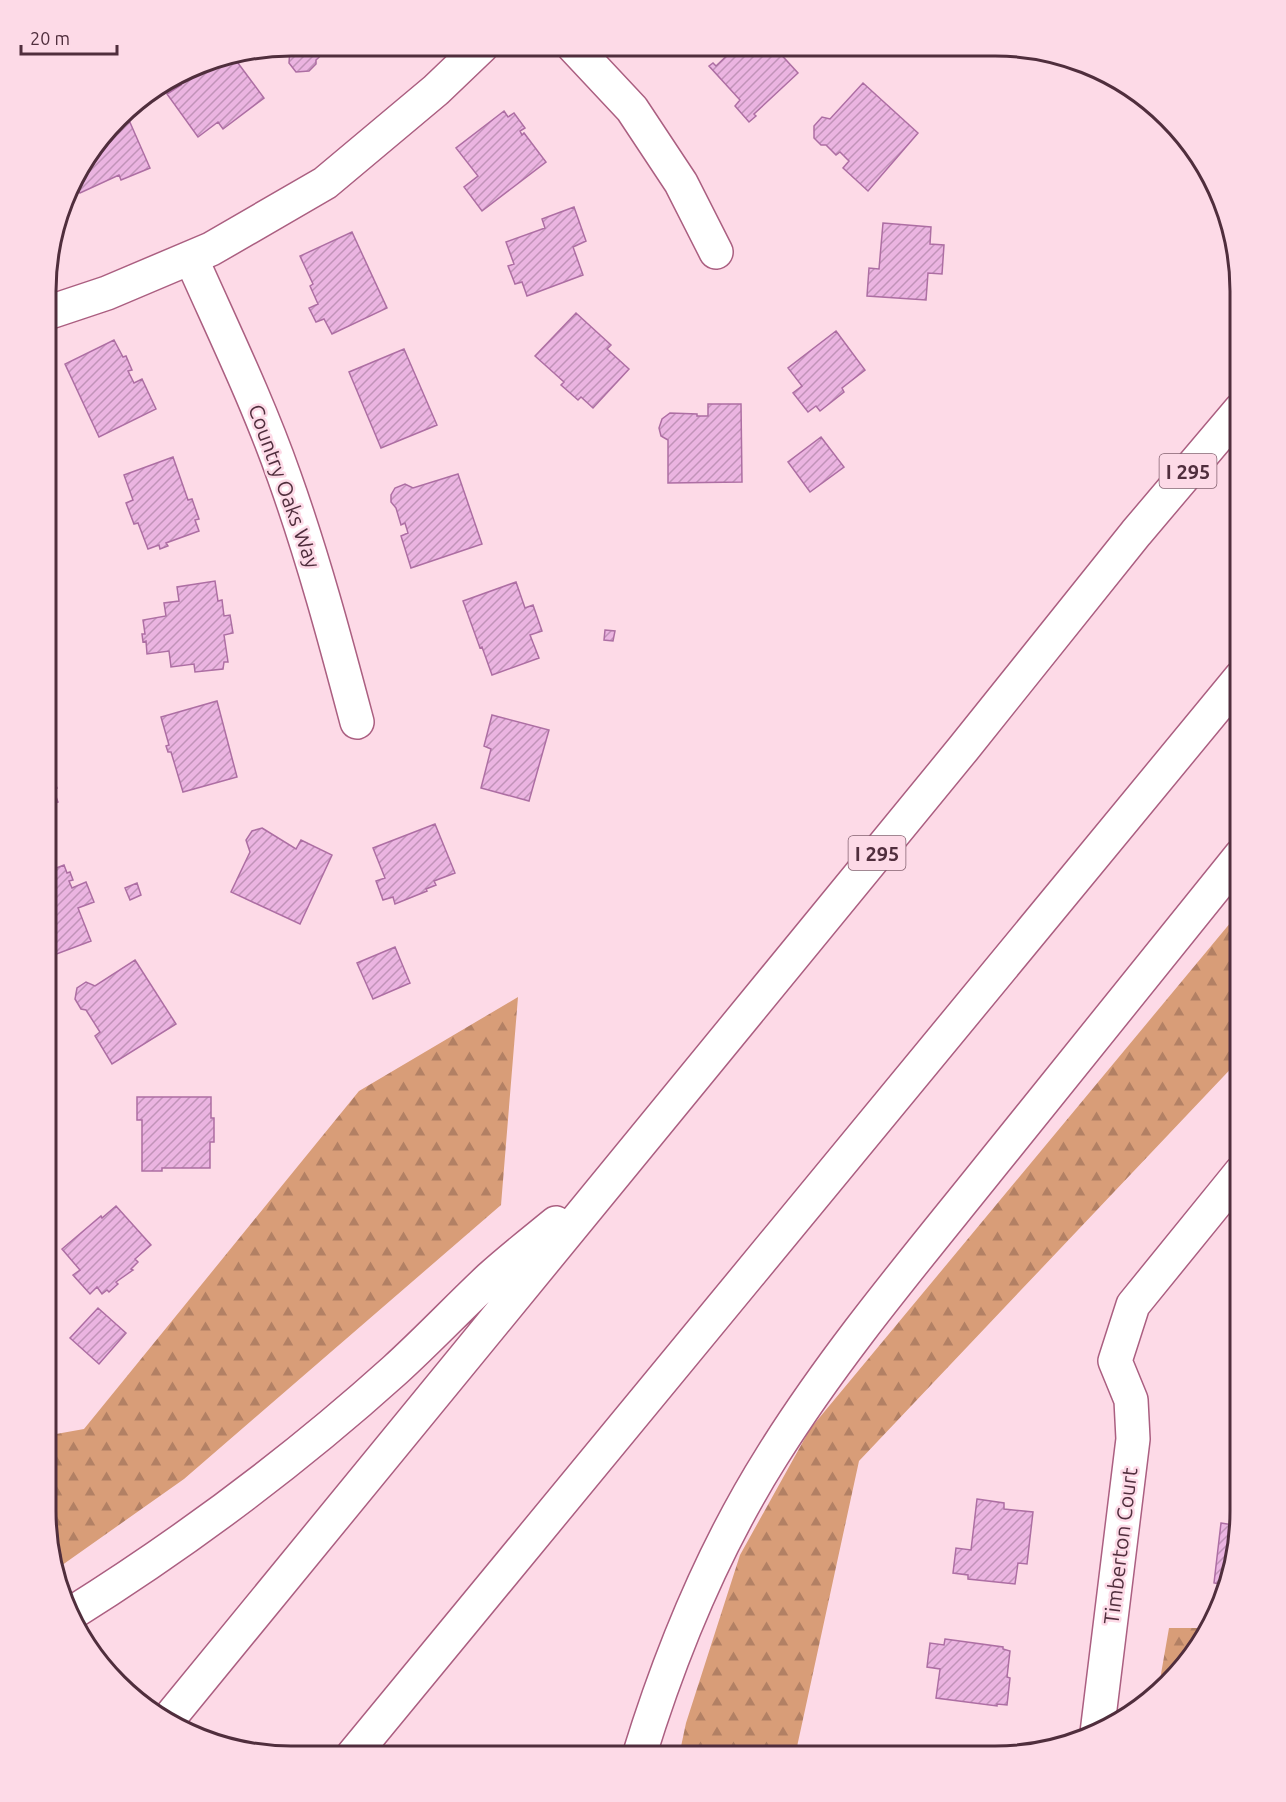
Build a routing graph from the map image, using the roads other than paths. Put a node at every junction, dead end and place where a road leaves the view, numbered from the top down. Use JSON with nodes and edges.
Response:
{"nodes":[{"id":1,"x":472,"y":56,"type":"edge"},
{"id":2,"x":582,"y":56,"type":"edge"},
{"id":3,"x":716,"y":252,"type":"dead end"},
{"id":4,"x":191,"y":258,"type":"junction"},
{"id":5,"x":56,"y":310,"type":"edge"},
{"id":6,"x":1231,"y":421,"type":"edge"},
{"id":7,"x":1231,"y":689,"type":"edge"},
{"id":8,"x":357,"y":722,"type":"dead end"},
{"id":9,"x":1231,"y":867,"type":"edge"},
{"id":10,"x":617,"y":1171,"type":"junction"},
{"id":11,"x":1231,"y":1184,"type":"edge"},
{"id":12,"x":77,"y":1610,"type":"edge"},
{"id":13,"x":172,"y":1715,"type":"edge"},
{"id":14,"x":1098,"y":1722,"type":"edge"},
{"id":15,"x":360,"y":1746,"type":"edge"},
{"id":16,"x":642,"y":1746,"type":"edge"}],
"edges":[{"from":1,"to":4,"type":"main road"},
{"from":2,"to":3,"type":"main road"},
{"from":4,"to":5,"type":"main road"},
{"from":4,"to":8,"type":"main road","name":"Country Oaks Way"},
{"from":6,"to":10,"type":"main road","number":"I 295"},
{"from":7,"to":15,"type":"main road"},
{"from":9,"to":16,"type":"main road"},
{"from":10,"to":12,"type":"main road"},
{"from":10,"to":13,"type":"main road"},
{"from":11,"to":14,"type":"main road","name":"Timberton Court"}]}
